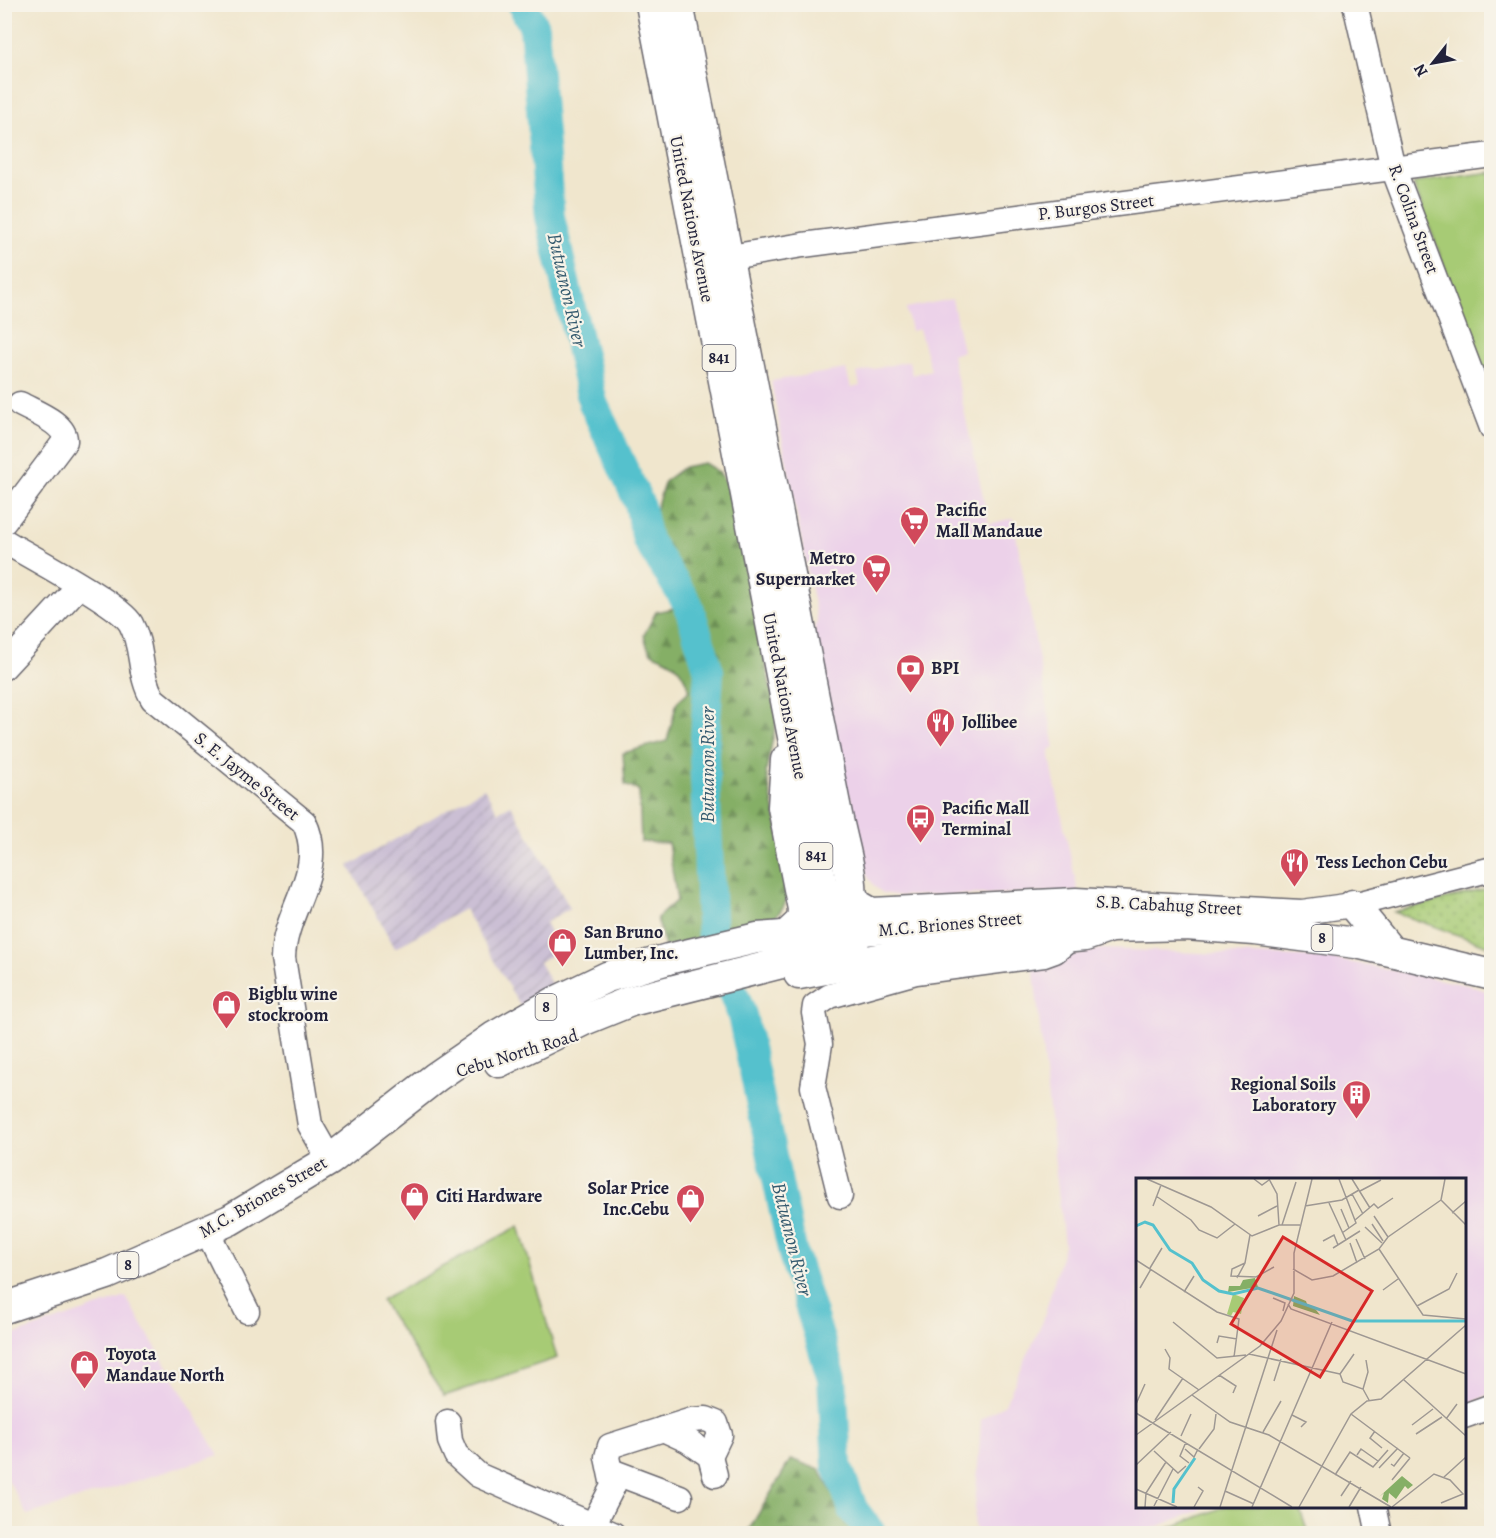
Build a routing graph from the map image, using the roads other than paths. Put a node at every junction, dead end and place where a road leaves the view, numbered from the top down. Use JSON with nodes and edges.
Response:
{"nodes":[{"id":1,"x":651,"y":4,"type":"edge"},
{"id":2,"x":678,"y":4,"type":"edge"},
{"id":3,"x":1355,"y":4,"type":"edge"},
{"id":4,"x":1491,"y":155,"type":"edge"},
{"id":5,"x":1394,"y":168,"type":"junction"},
{"id":6,"x":714,"y":260,"type":"junction"},
{"id":7,"x":20,"y":404,"type":"dead end"},
{"id":8,"x":1491,"y":428,"type":"edge"},
{"id":9,"x":4,"y":522,"type":"edge"},
{"id":10,"x":4,"y":541,"type":"edge"},
{"id":11,"x":79,"y":586,"type":"junction"},
{"id":12,"x":4,"y":667,"type":"edge"},
{"id":13,"x":788,"y":712,"type":"junction"},
{"id":14,"x":1491,"y":869,"type":"edge"},
{"id":15,"x":851,"y":889,"type":"junction"},
{"id":16,"x":1353,"y":905,"type":"junction"},
{"id":17,"x":1111,"y":927,"type":"junction"},
{"id":18,"x":842,"y":933,"type":"junction"},
{"id":19,"x":772,"y":937,"type":"junction"},
{"id":20,"x":1072,"y":937,"type":"junction"},
{"id":21,"x":1389,"y":949,"type":"junction"},
{"id":22,"x":900,"y":954,"type":"junction"},
{"id":23,"x":766,"y":974,"type":"junction"},
{"id":24,"x":1491,"y":975,"type":"edge"},
{"id":25,"x":436,"y":1077,"type":"junction"},
{"id":26,"x":330,"y":1160,"type":"junction"},
{"id":27,"x":840,"y":1196,"type":"dead end"},
{"id":28,"x":207,"y":1231,"type":"junction"},
{"id":29,"x":4,"y":1308,"type":"edge"},
{"id":30,"x":247,"y":1311,"type":"dead end"},
{"id":31,"x":1491,"y":1406,"type":"edge"},
{"id":32,"x":1466,"y":1415,"type":"edge"},
{"id":33,"x":448,"y":1422,"type":"dead end"},
{"id":34,"x":712,"y":1466,"type":"dead end"},
{"id":35,"x":611,"y":1471,"type":"junction"},
{"id":36,"x":680,"y":1497,"type":"dead end"},
{"id":37,"x":1373,"y":1508,"type":"edge"},
{"id":38,"x":602,"y":1529,"type":"edge"},
{"id":39,"x":1379,"y":1533,"type":"edge"}],
"edges":[{"from":1,"to":6,"type":"main road","name":"United Nations Avenue","number":"841"},
{"from":2,"to":6,"type":"main road","name":"United Nations Avenue","number":"841"},
{"from":3,"to":5,"type":"street","name":"R. Colina Street"},
{"from":4,"to":5,"type":"street","name":"P. Burgos Street"},
{"from":5,"to":6,"type":"street","name":"P. Burgos Street"},
{"from":5,"to":8,"type":"street","name":"R. Colina Street"},
{"from":6,"to":13,"type":"main road","name":"United Nations Avenue","number":"841"},
{"from":6,"to":15,"type":"main road","name":"United Nations Avenue","number":"841"},
{"from":7,"to":9,"type":"street"},
{"from":10,"to":11,"type":"street","name":"S. E. Jayme Street"},
{"from":11,"to":12,"type":"street"},
{"from":11,"to":26,"type":"street","name":"S. E. Jayme Street"},
{"from":13,"to":18,"type":"main road","name":"United Nations Avenue","number":"841"},
{"from":13,"to":19,"type":"main road"},
{"from":14,"to":16,"type":"street","name":"S.B. Cabahug Street"},
{"from":15,"to":16,"type":"street","name":"S.B. Cabahug Street"},
{"from":15,"to":18,"type":"main road","name":"United Nations Avenue"},
{"from":16,"to":21,"type":"main road"},
{"from":17,"to":18,"type":"main road","name":"M.C. Briones Street","number":"8"},
{"from":17,"to":20,"type":"main road","name":"M.C. Briones Street","number":"8"},
{"from":17,"to":21,"type":"main road","name":"M.C. Briones Street","number":"8"},
{"from":18,"to":19,"type":"main road","name":"M.C. Briones Street","number":"8"},
{"from":18,"to":22,"type":"main road","name":"United Nations Avenue","number":"841"},
{"from":18,"to":23,"type":"main road"},
{"from":19,"to":25,"type":"main road","name":"Cebu North Road","number":"8"},
{"from":20,"to":22,"type":"main road","name":"M.C. Briones Street","number":"8"},
{"from":20,"to":27,"type":"street"},
{"from":21,"to":24,"type":"main road","name":"M.C. Briones Street","number":"8"},
{"from":22,"to":23,"type":"main road","number":"8"},
{"from":23,"to":25,"type":"main road","name":"Cebu North Road","number":"8"},
{"from":25,"to":26,"type":"main road","name":"M.C. Briones Street","number":"8"},
{"from":26,"to":28,"type":"main road","name":"M.C. Briones Street","number":"8"},
{"from":28,"to":29,"type":"main road","name":"M.C. Briones Street","number":"8"},
{"from":28,"to":30,"type":"street"},
{"from":31,"to":32,"type":"street"},
{"from":33,"to":38,"type":"street"},
{"from":34,"to":35,"type":"street"},
{"from":35,"to":36,"type":"street"},
{"from":35,"to":38,"type":"street"},
{"from":37,"to":39,"type":"street"}]}
